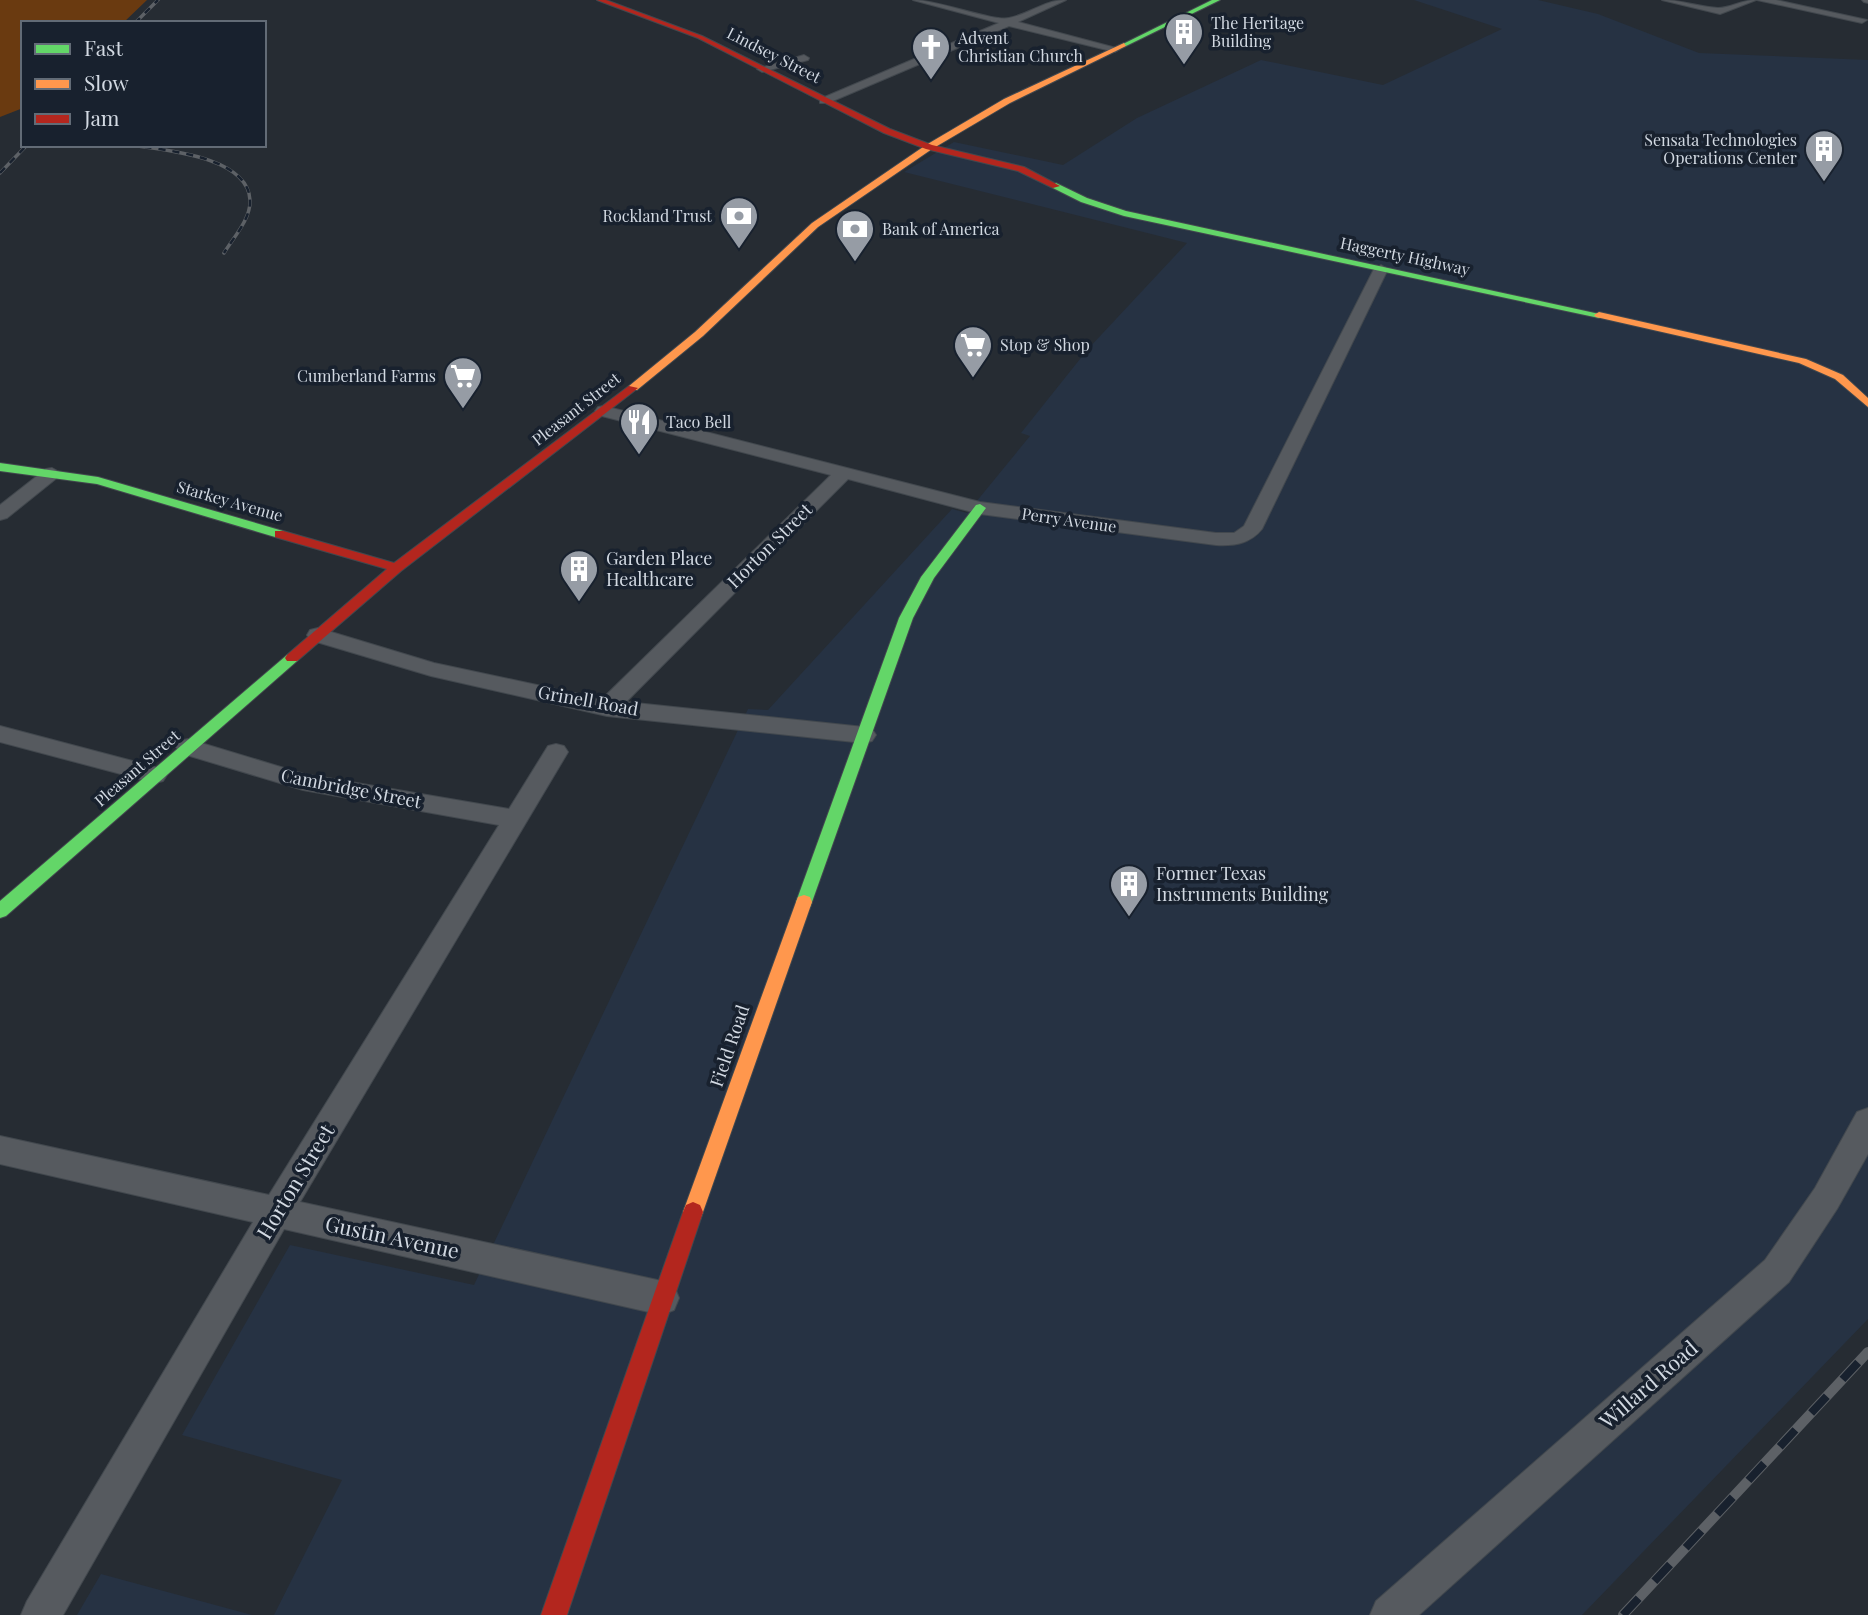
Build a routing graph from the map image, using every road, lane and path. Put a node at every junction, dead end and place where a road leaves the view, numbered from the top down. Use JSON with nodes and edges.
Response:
{"nodes":[{"id":1,"x":918,"y":0,"type":"edge"},
{"id":2,"x":949,"y":0,"type":"edge"},
{"id":3,"x":1060,"y":0,"type":"edge"},
{"id":4,"x":1217,"y":0,"type":"edge"},
{"id":5,"x":1667,"y":0,"type":"edge"},
{"id":6,"x":1751,"y":0,"type":"edge"},
{"id":7,"x":1762,"y":0,"type":"edge"},
{"id":8,"x":610,"y":1,"type":"edge"},
{"id":9,"x":937,"y":5,"type":"junction"},
{"id":10,"x":1862,"y":20,"type":"dead end"},
{"id":11,"x":1008,"y":22,"type":"junction"},
{"id":12,"x":1115,"y":49,"type":"junction"},
{"id":13,"x":804,"y":58,"type":"dead end"},
{"id":14,"x":762,"y":69,"type":"junction"},
{"id":15,"x":824,"y":100,"type":"junction"},
{"id":16,"x":929,"y":147,"type":"junction"},
{"id":17,"x":1381,"y":269,"type":"junction"},
{"id":18,"x":1868,"y":404,"type":"edge"},
{"id":19,"x":604,"y":411,"type":"junction"},
{"id":20,"x":0,"y":467,"type":"edge"},
{"id":21,"x":52,"y":473,"type":"junction"},
{"id":22,"x":843,"y":474,"type":"junction"},
{"id":23,"x":979,"y":508,"type":"junction"},
{"id":24,"x":0,"y":514,"type":"edge"},
{"id":25,"x":396,"y":568,"type":"junction"},
{"id":26,"x":318,"y":635,"type":"junction"},
{"id":27,"x":607,"y":708,"type":"junction"},
{"id":28,"x":0,"y":734,"type":"edge"},
{"id":29,"x":864,"y":735,"type":"junction"},
{"id":30,"x":188,"y":747,"type":"junction"},
{"id":31,"x":556,"y":752,"type":"dead end"},
{"id":32,"x":155,"y":775,"type":"junction"},
{"id":33,"x":517,"y":819,"type":"junction"},
{"id":34,"x":0,"y":911,"type":"edge"},
{"id":35,"x":1868,"y":1122,"type":"edge"},
{"id":36,"x":0,"y":1150,"type":"edge"},
{"id":37,"x":276,"y":1213,"type":"junction"},
{"id":38,"x":662,"y":1298,"type":"junction"},
{"id":39,"x":41,"y":1615,"type":"edge"},
{"id":40,"x":554,"y":1615,"type":"edge"},
{"id":41,"x":1390,"y":1615,"type":"edge"}],
"edges":[{"from":1,"to":9,"type":"street"},
{"from":2,"to":9,"type":"street"},
{"from":3,"to":11,"type":"street"},
{"from":4,"to":12,"type":"main road","name":"Pleasant Street"},
{"from":5,"to":6,"type":"street"},
{"from":7,"to":10,"type":"street"},
{"from":8,"to":14,"type":"main road","name":"Lindsey Street"},
{"from":9,"to":11,"type":"street"},
{"from":11,"to":12,"type":"street"},
{"from":11,"to":15,"type":"street"},
{"from":12,"to":16,"type":"main road","name":"Pleasant Street"},
{"from":13,"to":14,"type":"street"},
{"from":14,"to":15,"type":"main road","name":"Lindsey Street"},
{"from":15,"to":16,"type":"main road","name":"Lindsey Street"},
{"from":16,"to":17,"type":"main road","name":"Haggerty Highway"},
{"from":16,"to":19,"type":"main road","name":"Pleasant Street"},
{"from":17,"to":18,"type":"main road","name":"Haggerty Highway"},
{"from":17,"to":23,"type":"street","name":"Perry Avenue"},
{"from":19,"to":22,"type":"street","name":"Perry Avenue"},
{"from":19,"to":25,"type":"main road","name":"Pleasant Street"},
{"from":20,"to":21,"type":"main road","name":"Starkey Avenue"},
{"from":21,"to":24,"type":"street"},
{"from":21,"to":25,"type":"main road","name":"Starkey Avenue"},
{"from":22,"to":23,"type":"street","name":"Perry Avenue"},
{"from":22,"to":27,"type":"street","name":"Horton Street"},
{"from":23,"to":29,"type":"main road","name":"Field Road"},
{"from":25,"to":26,"type":"main road","name":"Pleasant Street"},
{"from":26,"to":27,"type":"street","name":"Grinell Road"},
{"from":26,"to":30,"type":"main road","name":"Pleasant Street"},
{"from":27,"to":29,"type":"street","name":"Grinell Road"},
{"from":28,"to":32,"type":"street"},
{"from":29,"to":38,"type":"main road","name":"Field Road"},
{"from":30,"to":32,"type":"main road","name":"Pleasant Street"},
{"from":30,"to":33,"type":"street","name":"Cambridge Street"},
{"from":31,"to":33,"type":"street","name":"Horton Street"},
{"from":32,"to":34,"type":"main road","name":"Pleasant Street"},
{"from":33,"to":37,"type":"street","name":"Horton Street"},
{"from":35,"to":41,"type":"street","name":"Willard Road"},
{"from":36,"to":37,"type":"street","name":"Gustin Avenue"},
{"from":37,"to":38,"type":"street","name":"Gustin Avenue"},
{"from":37,"to":39,"type":"street","name":"Horton Street"},
{"from":38,"to":40,"type":"main road","name":"Field Road"}]}
